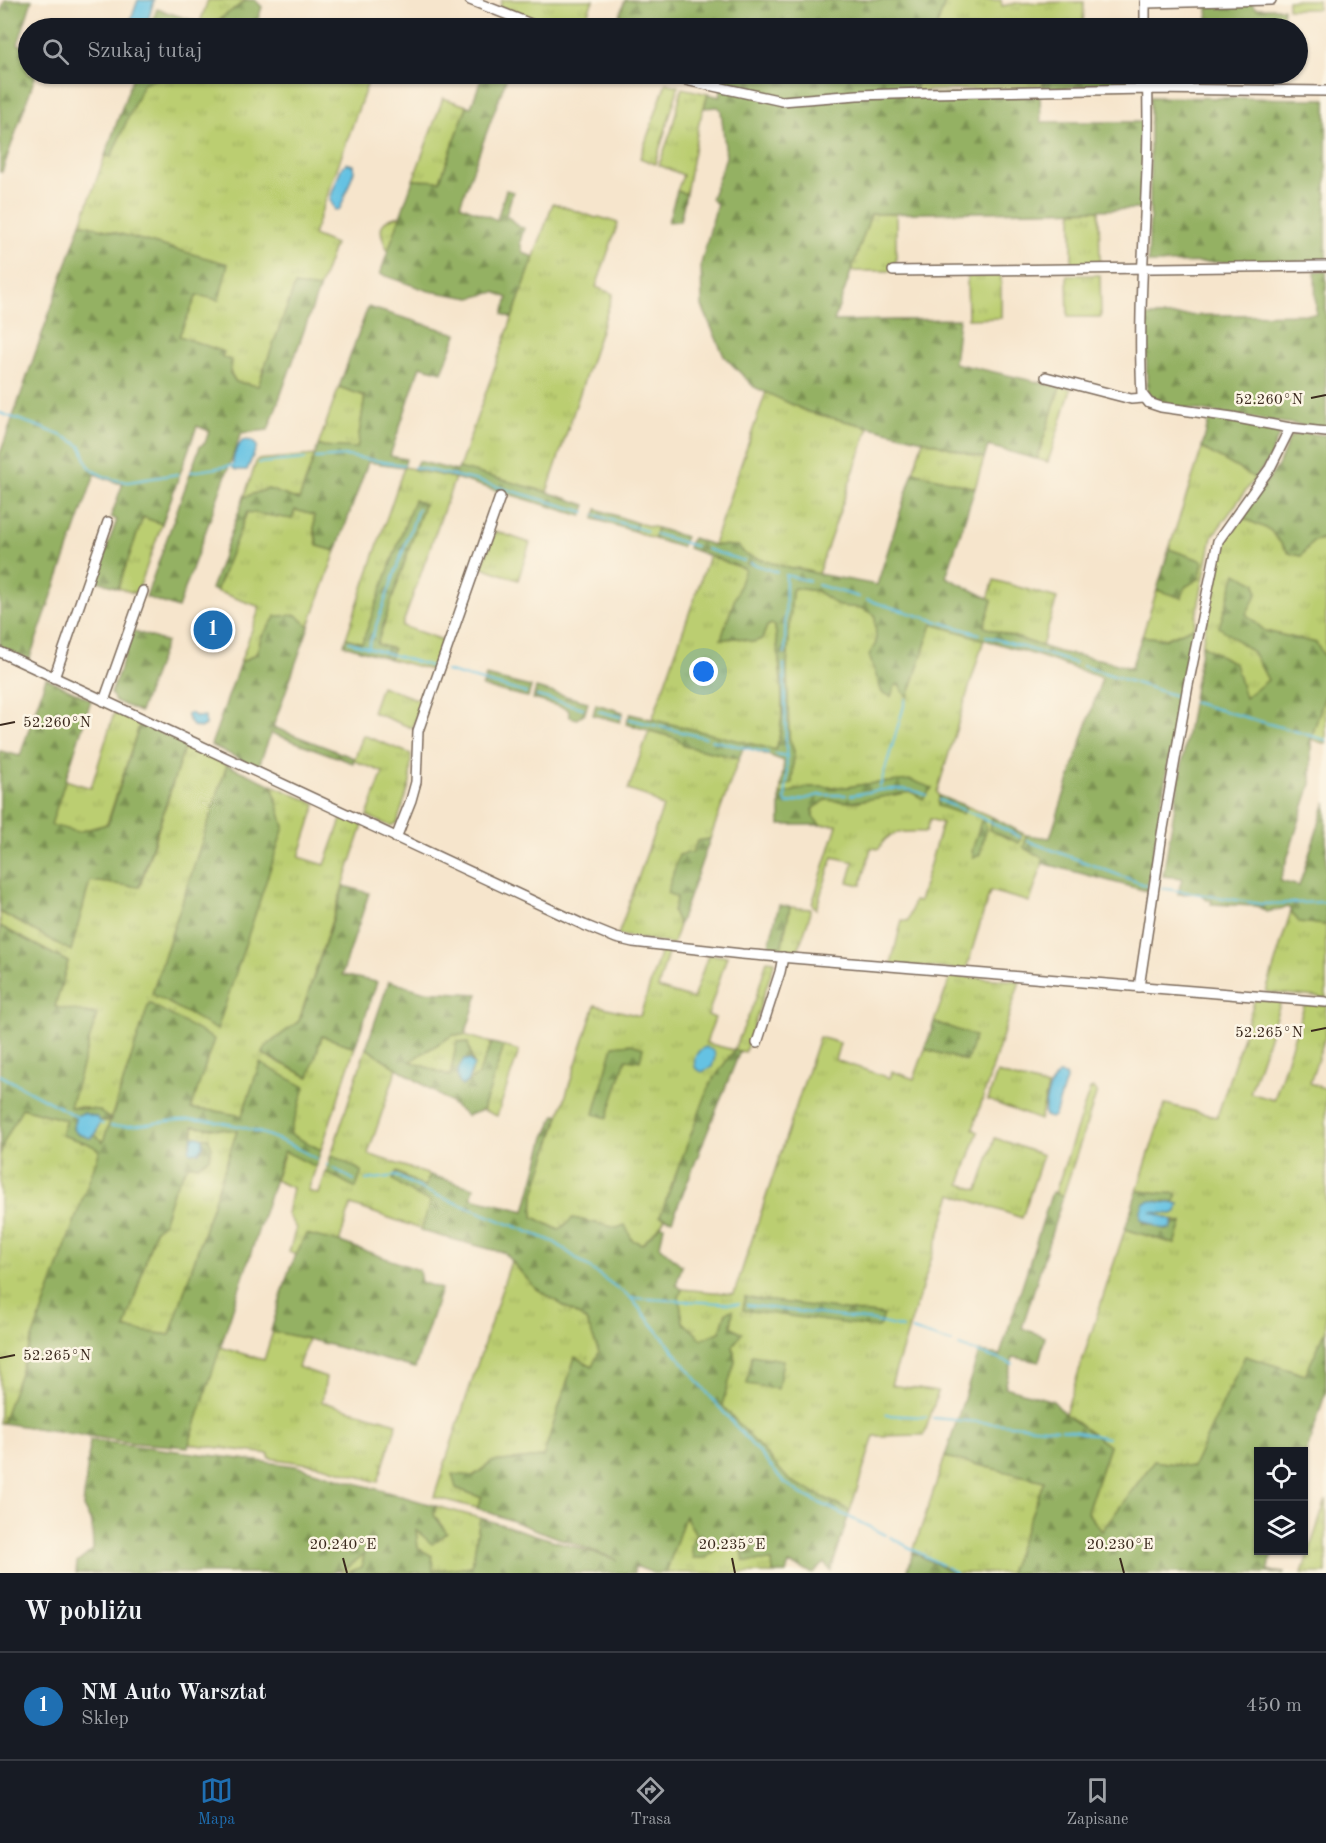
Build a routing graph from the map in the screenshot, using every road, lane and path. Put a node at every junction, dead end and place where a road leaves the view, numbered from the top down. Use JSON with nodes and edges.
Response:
{"nodes":[{"id":1,"x":470,"y":0,"type":"edge"},
{"id":2,"x":1271,"y":0,"type":"edge"},
{"id":3,"x":1145,"y":1,"type":"edge"},
{"id":4,"x":516,"y":18,"type":"edge"},
{"id":5,"x":1145,"y":18,"type":"edge"},
{"id":6,"x":700,"y":84,"type":"edge"},
{"id":7,"x":1148,"y":84,"type":"edge"},
{"id":8,"x":1148,"y":89,"type":"junction"},
{"id":9,"x":1326,"y":91,"type":"edge"},
{"id":10,"x":1326,"y":266,"type":"edge"},
{"id":11,"x":1141,"y":267,"type":"junction"},
{"id":12,"x":893,"y":271,"type":"dead end"},
{"id":13,"x":1046,"y":377,"type":"dead end"},
{"id":14,"x":1144,"y":399,"type":"junction"},
{"id":15,"x":1290,"y":428,"type":"junction"},
{"id":16,"x":1326,"y":432,"type":"edge"},
{"id":17,"x":500,"y":497,"type":"dead end"},
{"id":18,"x":108,"y":522,"type":"dead end"},
{"id":19,"x":143,"y":591,"type":"dead end"},
{"id":20,"x":0,"y":652,"type":"edge"},
{"id":21,"x":54,"y":678,"type":"junction"},
{"id":22,"x":104,"y":701,"type":"junction"},
{"id":23,"x":396,"y":838,"type":"junction"},
{"id":24,"x":783,"y":957,"type":"junction"},
{"id":25,"x":1139,"y":987,"type":"junction"},
{"id":26,"x":1326,"y":1002,"type":"edge"},
{"id":27,"x":757,"y":1043,"type":"dead end"}],
"edges":[{"from":1,"to":4,"type":"street"},
{"from":2,"to":3,"type":"street"},
{"from":3,"to":5,"type":"street"},
{"from":6,"to":8,"type":"street"},
{"from":7,"to":8,"type":"street"},
{"from":8,"to":9,"type":"street"},
{"from":8,"to":11,"type":"street"},
{"from":10,"to":11,"type":"street"},
{"from":11,"to":12,"type":"street"},
{"from":11,"to":14,"type":"street"},
{"from":13,"to":14,"type":"street"},
{"from":14,"to":15,"type":"street"},
{"from":15,"to":16,"type":"street"},
{"from":15,"to":25,"type":"street"},
{"from":17,"to":23,"type":"street"},
{"from":18,"to":21,"type":"street"},
{"from":19,"to":22,"type":"street"},
{"from":20,"to":21,"type":"street"},
{"from":21,"to":22,"type":"street"},
{"from":22,"to":23,"type":"street"},
{"from":23,"to":24,"type":"street"},
{"from":24,"to":25,"type":"street"},
{"from":24,"to":27,"type":"street"},
{"from":25,"to":26,"type":"street"}]}
